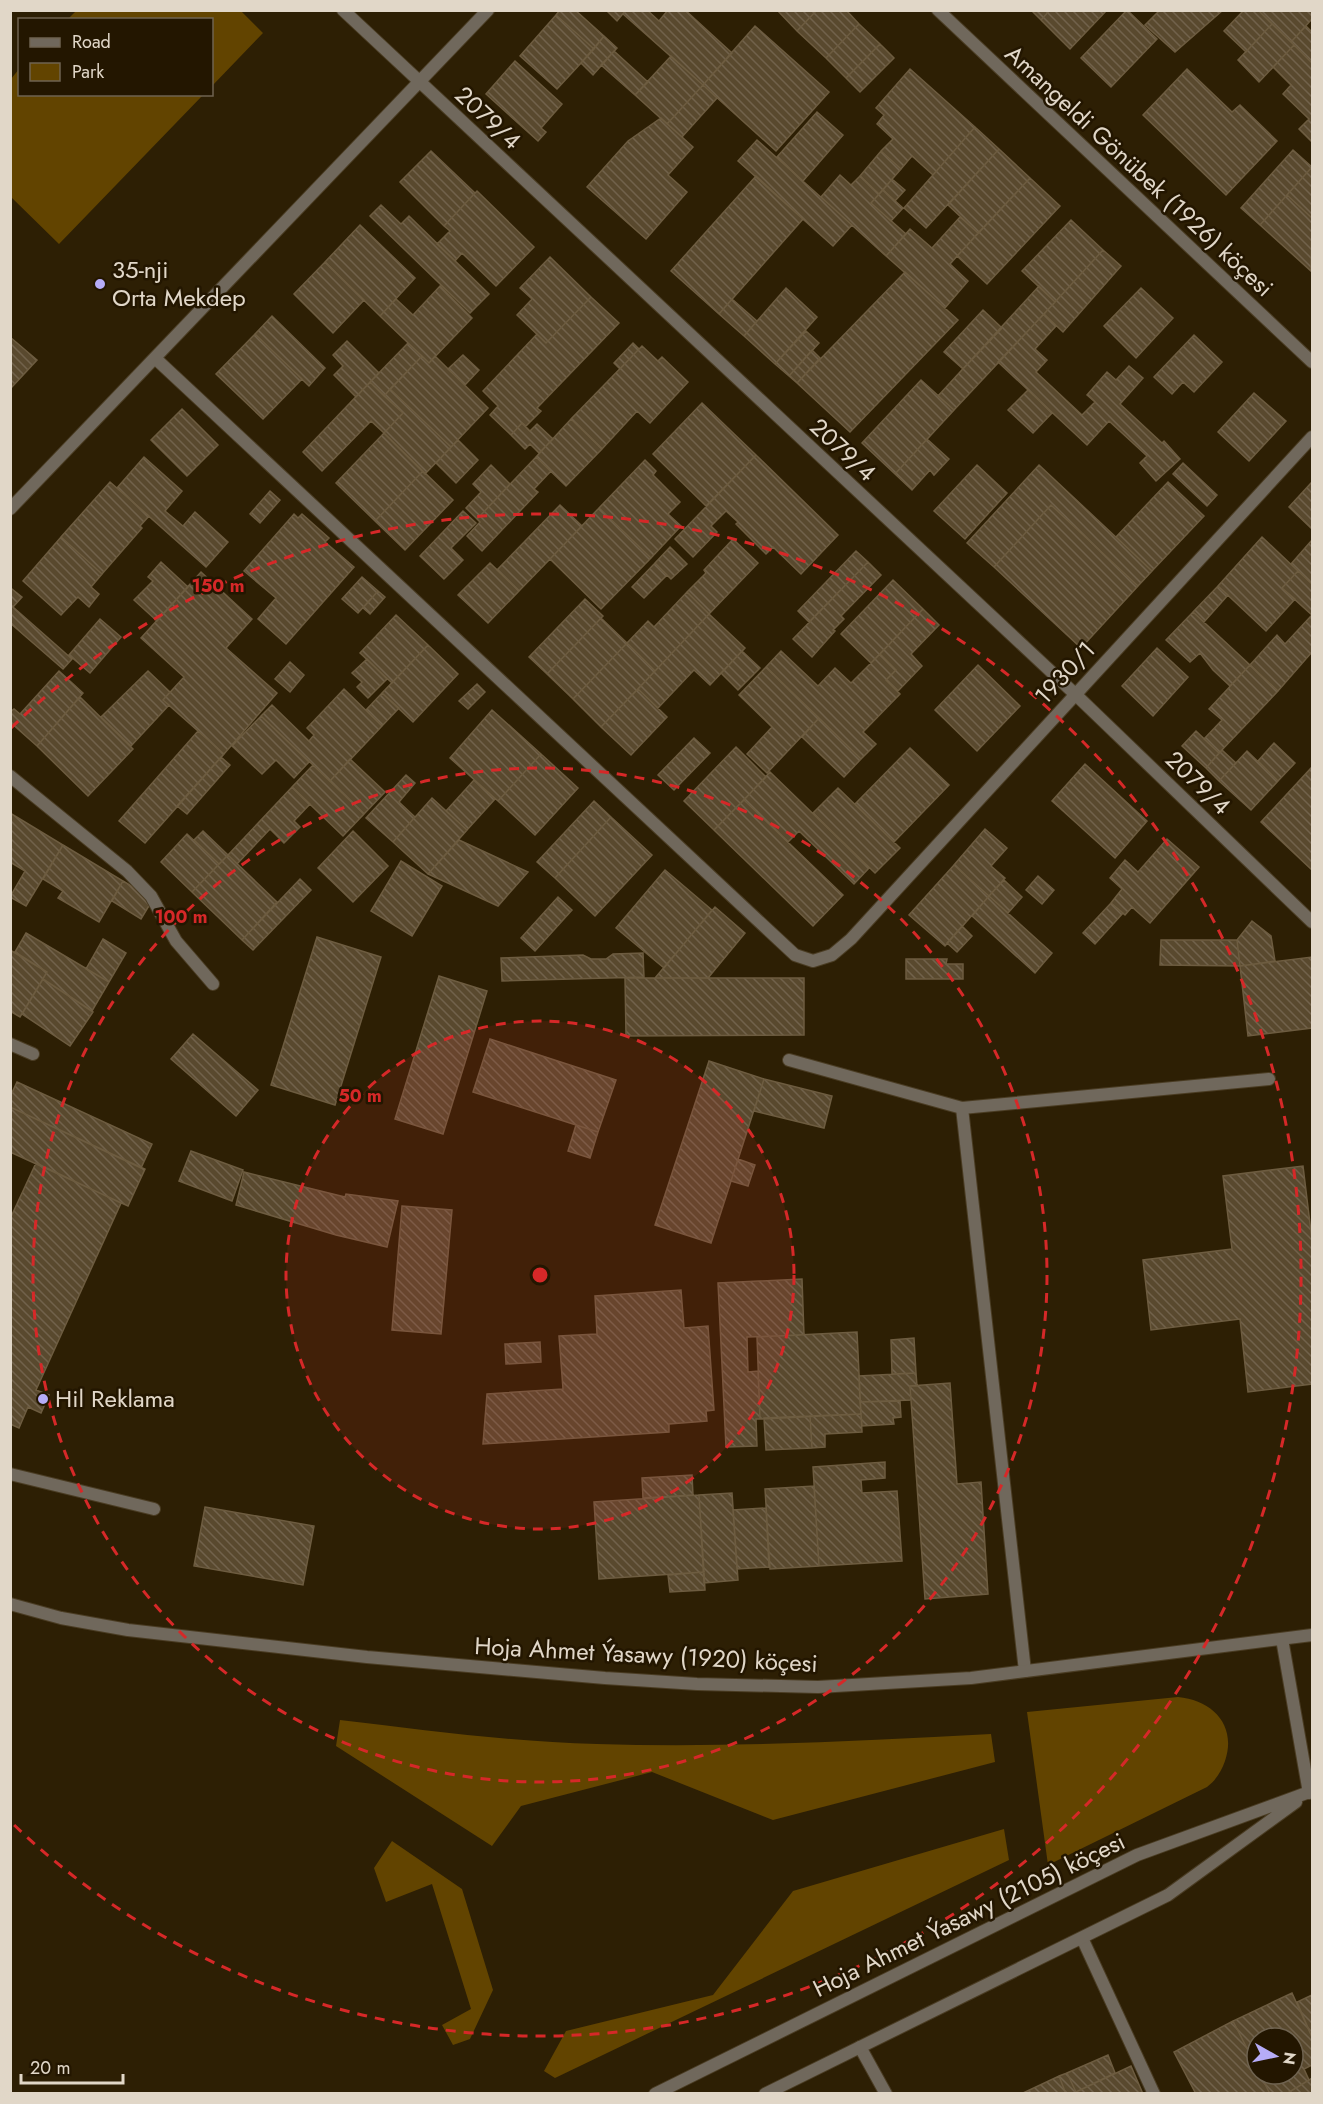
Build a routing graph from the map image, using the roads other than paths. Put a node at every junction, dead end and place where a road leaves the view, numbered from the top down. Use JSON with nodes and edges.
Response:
{"nodes":[{"id":1,"x":344,"y":10,"type":"edge"},
{"id":2,"x":488,"y":10,"type":"edge"},
{"id":3,"x":938,"y":10,"type":"edge"},
{"id":4,"x":420,"y":83,"type":"junction"},
{"id":5,"x":156,"y":359,"type":"junction"},
{"id":6,"x":1312,"y":362,"type":"edge"},
{"id":7,"x":1312,"y":437,"type":"edge"},
{"id":8,"x":10,"y":509,"type":"edge"},
{"id":9,"x":1075,"y":694,"type":"junction"},
{"id":10,"x":10,"y":776,"type":"edge"},
{"id":11,"x":1312,"y":922,"type":"edge"},
{"id":12,"x":213,"y":984,"type":"dead end"},
{"id":13,"x":10,"y":1044,"type":"edge"},
{"id":14,"x":33,"y":1054,"type":"dead end"},
{"id":15,"x":789,"y":1060,"type":"dead end"},
{"id":16,"x":1269,"y":1079,"type":"dead end"},
{"id":17,"x":962,"y":1108,"type":"junction"},
{"id":18,"x":10,"y":1474,"type":"edge"},
{"id":19,"x":154,"y":1509,"type":"dead end"},
{"id":20,"x":10,"y":1604,"type":"edge"},
{"id":21,"x":1312,"y":1635,"type":"edge"},
{"id":22,"x":1282,"y":1639,"type":"junction"},
{"id":23,"x":1025,"y":1671,"type":"junction"},
{"id":24,"x":1311,"y":1792,"type":"edge"},
{"id":25,"x":1082,"y":1938,"type":"junction"},
{"id":26,"x":860,"y":2047,"type":"junction"},
{"id":27,"x":655,"y":2094,"type":"edge"},
{"id":28,"x":765,"y":2094,"type":"edge"},
{"id":29,"x":886,"y":2094,"type":"edge"},
{"id":30,"x":1154,"y":2094,"type":"edge"}],
"edges":[{"from":1,"to":4,"type":"street","name":"2079/4","number":"2079/4"},
{"from":2,"to":4,"type":"street"},
{"from":3,"to":6,"type":"street","name":"Amangeldi Gönübek (1926) köçesi"},
{"from":4,"to":5,"type":"street"},
{"from":4,"to":9,"type":"street","name":"2079/4","number":"2079/4"},
{"from":5,"to":8,"type":"street"},
{"from":5,"to":9,"type":"street","name":"1930/1"},
{"from":7,"to":9,"type":"street","name":"1930/1"},
{"from":9,"to":11,"type":"street","name":"2079/4","number":"2079/4"},
{"from":10,"to":12,"type":"street"},
{"from":13,"to":14,"type":"street"},
{"from":15,"to":17,"type":"street"},
{"from":16,"to":17,"type":"street"},
{"from":17,"to":23,"type":"street"},
{"from":18,"to":19,"type":"street"},
{"from":20,"to":23,"type":"street","name":"Hoja Ahmet Ýasawy (1920) köçesi"},
{"from":21,"to":22,"type":"street"},
{"from":22,"to":23,"type":"street","name":"Hoja Ahmet Ýasawy (1920) köçesi"},
{"from":22,"to":24,"type":"street"},
{"from":24,"to":25,"type":"street"},
{"from":24,"to":27,"type":"street","name":"Hoja Ahmet Ýasawy (2105) köçesi"},
{"from":25,"to":26,"type":"street"},
{"from":25,"to":30,"type":"street"},
{"from":26,"to":28,"type":"street"},
{"from":26,"to":29,"type":"street"}]}
